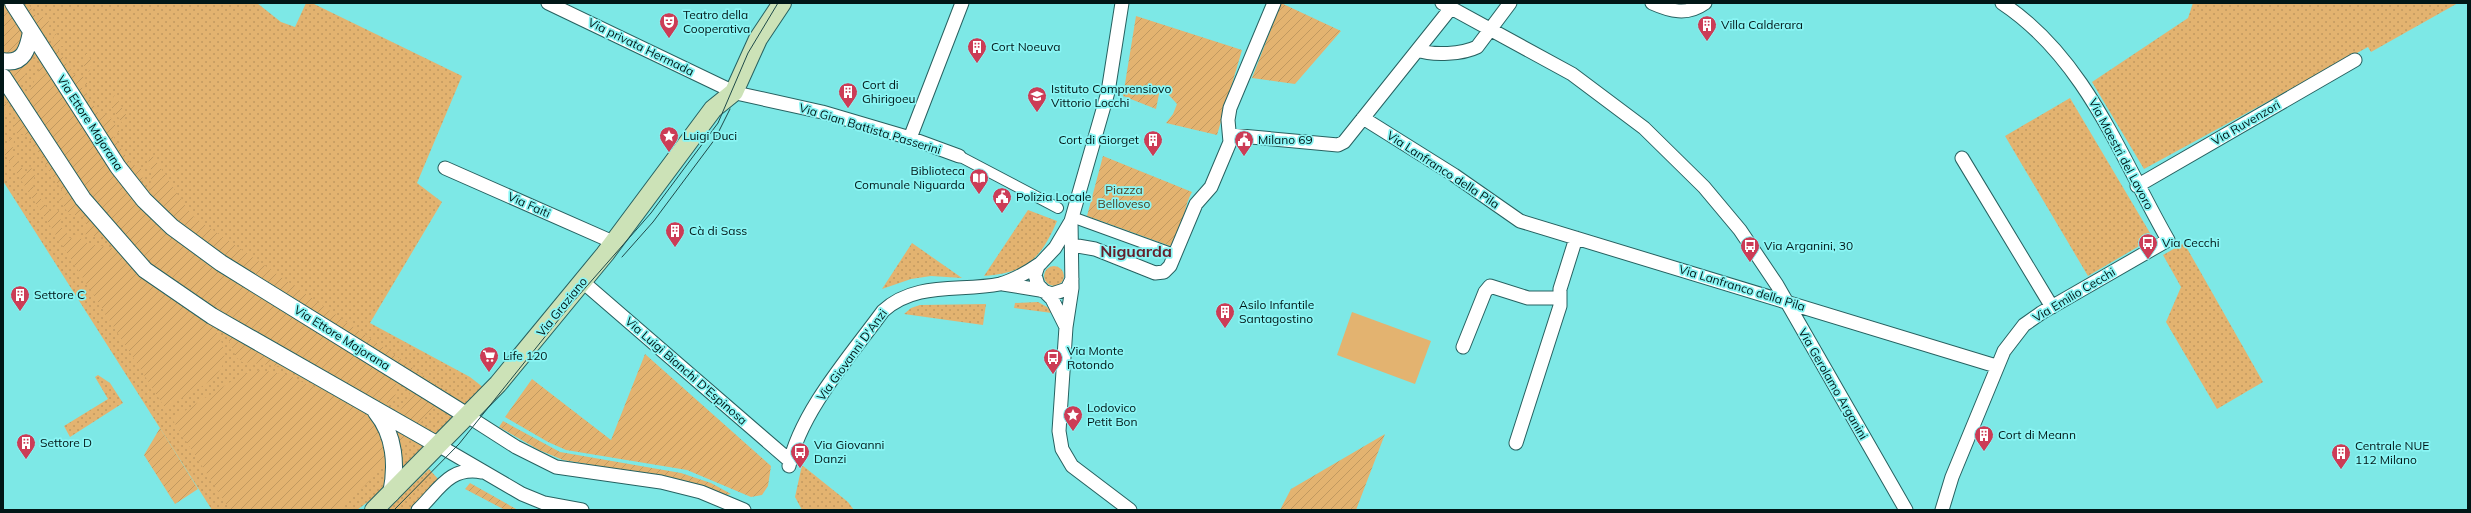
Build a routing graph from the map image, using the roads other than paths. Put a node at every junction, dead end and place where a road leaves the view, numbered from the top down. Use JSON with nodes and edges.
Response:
{"nodes":[{"id":1,"x":13,"y":3,"type":"edge"},
{"id":2,"x":548,"y":3,"type":"edge"},
{"id":3,"x":782,"y":3,"type":"edge"},
{"id":4,"x":962,"y":3,"type":"edge"},
{"id":5,"x":1122,"y":3,"type":"edge"},
{"id":6,"x":1274,"y":3,"type":"edge"},
{"id":7,"x":1510,"y":3,"type":"edge"},
{"id":8,"x":1652,"y":3,"type":"edge"},
{"id":9,"x":1705,"y":3,"type":"edge"},
{"id":10,"x":2002,"y":3,"type":"edge"},
{"id":11,"x":1446,"y":5,"type":"edge"},
{"id":12,"x":1489,"y":29,"type":"junction"},
{"id":13,"x":31,"y":32,"type":"junction"},
{"id":14,"x":1418,"y":50,"type":"junction"},
{"id":15,"x":2355,"y":60,"type":"dead end"},
{"id":16,"x":3,"y":61,"type":"edge"},
{"id":17,"x":3,"y":77,"type":"edge"},
{"id":18,"x":734,"y":92,"type":"junction"},
{"id":19,"x":1363,"y":118,"type":"junction"},
{"id":20,"x":1230,"y":135,"type":"junction"},
{"id":21,"x":910,"y":138,"type":"junction"},
{"id":22,"x":959,"y":156,"type":"joint"},
{"id":23,"x":1962,"y":158,"type":"dead end"},
{"id":24,"x":445,"y":168,"type":"dead end"},
{"id":25,"x":2137,"y":186,"type":"junction"},
{"id":26,"x":1058,"y":208,"type":"dead end"},
{"id":27,"x":1072,"y":219,"type":"junction"},
{"id":28,"x":1576,"y":238,"type":"junction"},
{"id":29,"x":2168,"y":240,"type":"joint"},
{"id":30,"x":613,"y":242,"type":"junction"},
{"id":31,"x":1072,"y":245,"type":"junction"},
{"id":32,"x":1173,"y":254,"type":"junction"},
{"id":33,"x":1042,"y":262,"type":"junction"},
{"id":34,"x":1072,"y":275,"type":"junction"},
{"id":35,"x":583,"y":282,"type":"junction"},
{"id":36,"x":999,"y":284,"type":"junction"},
{"id":37,"x":1045,"y":292,"type":"junction"},
{"id":38,"x":1560,"y":298,"type":"junction"},
{"id":39,"x":1785,"y":301,"type":"junction"},
{"id":40,"x":2052,"y":307,"type":"junction"},
{"id":41,"x":1066,"y":327,"type":"junction"},
{"id":42,"x":1462,"y":348,"type":"dead end"},
{"id":43,"x":1996,"y":366,"type":"junction"},
{"id":44,"x":370,"y":406,"type":"junction"},
{"id":45,"x":466,"y":415,"type":"junction"},
{"id":46,"x":1516,"y":443,"type":"dead end"},
{"id":47,"x":438,"y":444,"type":"junction"},
{"id":48,"x":789,"y":463,"type":"joint"},
{"id":49,"x":486,"y":473,"type":"junction"},
{"id":50,"x":391,"y":494,"type":"junction"},
{"id":51,"x":374,"y":510,"type":"edge"},
{"id":52,"x":418,"y":510,"type":"edge"},
{"id":53,"x":582,"y":510,"type":"edge"},
{"id":54,"x":744,"y":510,"type":"edge"},
{"id":55,"x":1130,"y":510,"type":"edge"},
{"id":56,"x":1906,"y":510,"type":"edge"},
{"id":57,"x":1942,"y":510,"type":"edge"}],
"edges":[{"from":1,"to":13,"type":"street","name":"Via Ettore Majorana"},
{"from":2,"to":18,"type":"street","name":"Via privata Hermada"},
{"from":3,"to":18,"type":"main road"},
{"from":4,"to":21,"type":"street"},
{"from":5,"to":27,"type":"street"},
{"from":6,"to":20,"type":"street"},
{"from":7,"to":12,"type":"street"},
{"from":8,"to":9,"type":"street"},
{"from":10,"to":25,"type":"street","name":"Via Maestri del Lavoro"},
{"from":11,"to":12,"type":"street","name":"Via Gerolamo Arganini"},
{"from":11,"to":14,"type":"street"},
{"from":12,"to":14,"type":"street"},
{"from":12,"to":39,"type":"street","name":"Via Gerolamo Arganini"},
{"from":13,"to":16,"type":"street"},
{"from":13,"to":45,"type":"street","name":"Via Ettore Majorana"},
{"from":14,"to":19,"type":"street"},
{"from":15,"to":25,"type":"street","name":"Via Ruvenzori"},
{"from":17,"to":44,"type":"street"},
{"from":18,"to":21,"type":"street","name":"Via Gian Battista Passerini"},
{"from":18,"to":30,"type":"main road","name":"Via Graziano"},
{"from":19,"to":20,"type":"street"},
{"from":19,"to":28,"type":"street","name":"Via Lanfranco della Pila"},
{"from":20,"to":32,"type":"street"},
{"from":21,"to":22,"type":"street","name":"Via Gian Battista Passerini"},
{"from":22,"to":26,"type":"street"},
{"from":23,"to":40,"type":"street"},
{"from":24,"to":30,"type":"street","name":"Via Faiti"},
{"from":25,"to":29,"type":"street","name":"Via Maestri del Lavoro"},
{"from":27,"to":31,"type":"street"},
{"from":27,"to":32,"type":"street"},
{"from":27,"to":33,"type":"street"},
{"from":28,"to":38,"type":"street"},
{"from":28,"to":39,"type":"street","name":"Via Lanfranco della Pila"},
{"from":29,"to":40,"type":"street","name":"Via Emilio Cecchi"},
{"from":30,"to":35,"type":"main road","name":"Via Graziano"},
{"from":31,"to":32,"type":"street"},
{"from":31,"to":34,"type":"street"},
{"from":33,"to":34,"type":"street"},
{"from":33,"to":36,"type":"street","name":"Via Giovanni D'Anzi"},
{"from":33,"to":37,"type":"street"},
{"from":34,"to":37,"type":"street"},
{"from":34,"to":41,"type":"street"},
{"from":35,"to":45,"type":"main road","name":"Via Graziano"},
{"from":35,"to":48,"type":"street","name":"Via Luigi Bianchi D'Espinosa"},
{"from":36,"to":37,"type":"street","name":"Via Giovanni D'Anzi"},
{"from":36,"to":48,"type":"street","name":"Via Giovanni D'Anzi"},
{"from":37,"to":41,"type":"street"},
{"from":38,"to":42,"type":"street"},
{"from":38,"to":46,"type":"street"},
{"from":39,"to":43,"type":"street","name":"Via Lanfranco della Pila"},
{"from":39,"to":56,"type":"street","name":"Via Gerolamo Arganini"},
{"from":40,"to":43,"type":"street","name":"Via Emilio Cecchi"},
{"from":41,"to":55,"type":"street"},
{"from":43,"to":57,"type":"street"},
{"from":44,"to":47,"type":"street"},
{"from":44,"to":50,"type":"street"},
{"from":45,"to":47,"type":"main road","name":"Via Graziano"},
{"from":45,"to":54,"type":"street","name":"Via Ettore Majorana"},
{"from":47,"to":49,"type":"street"},
{"from":47,"to":50,"type":"main road","name":"Via Graziano"},
{"from":49,"to":52,"type":"street"},
{"from":49,"to":53,"type":"street"},
{"from":50,"to":51,"type":"main road","name":"Via Graziano"}]}
